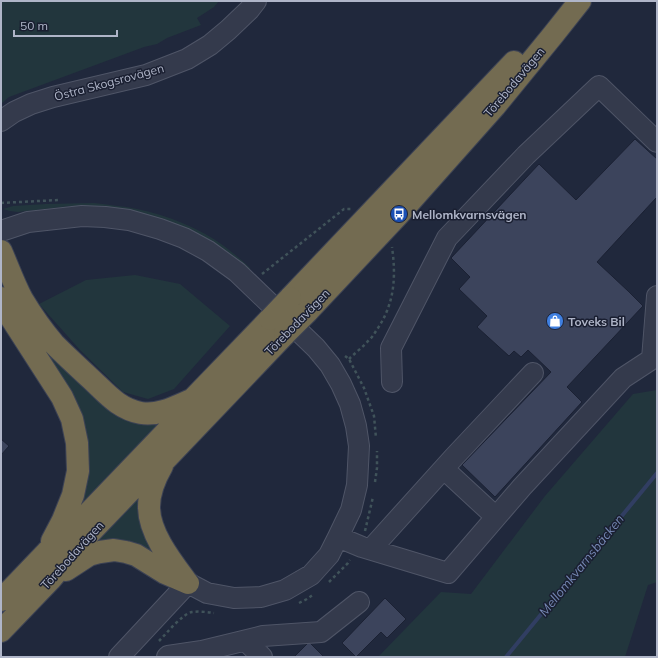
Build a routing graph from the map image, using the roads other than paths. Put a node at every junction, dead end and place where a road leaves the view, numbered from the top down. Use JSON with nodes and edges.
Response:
{"nodes":[{"id":1,"x":256,"y":1,"type":"edge"},
{"id":2,"x":569,"y":1,"type":"edge"},
{"id":3,"x":580,"y":1,"type":"edge"},
{"id":4,"x":8,"y":116,"type":"edge"},
{"id":5,"x":1,"y":127,"type":"edge"},
{"id":6,"x":657,"y":142,"type":"edge"},
{"id":7,"x":1,"y":231,"type":"edge"},
{"id":8,"x":1,"y":252,"type":"edge"},
{"id":9,"x":657,"y":296,"type":"edge"},
{"id":10,"x":1,"y":298,"type":"edge"},
{"id":11,"x":654,"y":358,"type":"edge"},
{"id":12,"x":533,"y":373,"type":"dead end"},
{"id":13,"x":392,"y":382,"type":"dead end"},
{"id":14,"x":194,"y":399,"type":"junction"},
{"id":15,"x":164,"y":461,"type":"junction"},
{"id":16,"x":444,"y":469,"type":"junction"},
{"id":17,"x":496,"y":517,"type":"junction"},
{"id":18,"x":338,"y":537,"type":"junction"},
{"id":19,"x":364,"y":547,"type":"junction"},
{"id":20,"x":47,"y":552,"type":"junction"},
{"id":21,"x":50,"y":580,"type":"junction"},
{"id":22,"x":188,"y":583,"type":"junction"},
{"id":23,"x":1,"y":600,"type":"edge"},
{"id":24,"x":359,"y":602,"type":"dead end"},
{"id":25,"x":1,"y":631,"type":"edge"},
{"id":26,"x":246,"y":640,"type":"junction"},
{"id":27,"x":163,"y":649,"type":"edge"},
{"id":28,"x":119,"y":657,"type":"edge"},
{"id":29,"x":262,"y":657,"type":"edge"}],
"edges":[{"from":1,"to":4,"type":"street","name":"Östra Skogsrovägen"},
{"from":2,"to":14,"type":"highway","name":"Törebodavägen","bridge":true},
{"from":3,"to":15,"type":"highway","name":"Törebodavägen","bridge":true},
{"from":4,"to":5,"type":"street","name":"Östra Skogsrovägen"},
{"from":6,"to":13,"type":"street"},
{"from":7,"to":18,"type":"street"},
{"from":8,"to":14,"type":"highway"},
{"from":9,"to":11,"type":"street"},
{"from":10,"to":20,"type":"highway"},
{"from":11,"to":17,"type":"street"},
{"from":12,"to":16,"type":"street"},
{"from":14,"to":20,"type":"highway","name":"Törebodavägen"},
{"from":15,"to":21,"type":"highway","name":"Törebodavägen"},
{"from":15,"to":22,"type":"highway"},
{"from":16,"to":17,"type":"street"},
{"from":16,"to":19,"type":"street"},
{"from":17,"to":19,"type":"street"},
{"from":18,"to":19,"type":"street"},
{"from":18,"to":22,"type":"street"},
{"from":20,"to":23,"type":"highway","name":"Törebodavägen"},
{"from":21,"to":22,"type":"highway"},
{"from":21,"to":25,"type":"highway","name":"Törebodavägen"},
{"from":22,"to":28,"type":"street"},
{"from":24,"to":26,"type":"street"},
{"from":26,"to":27,"type":"street"},
{"from":26,"to":29,"type":"street"}]}
